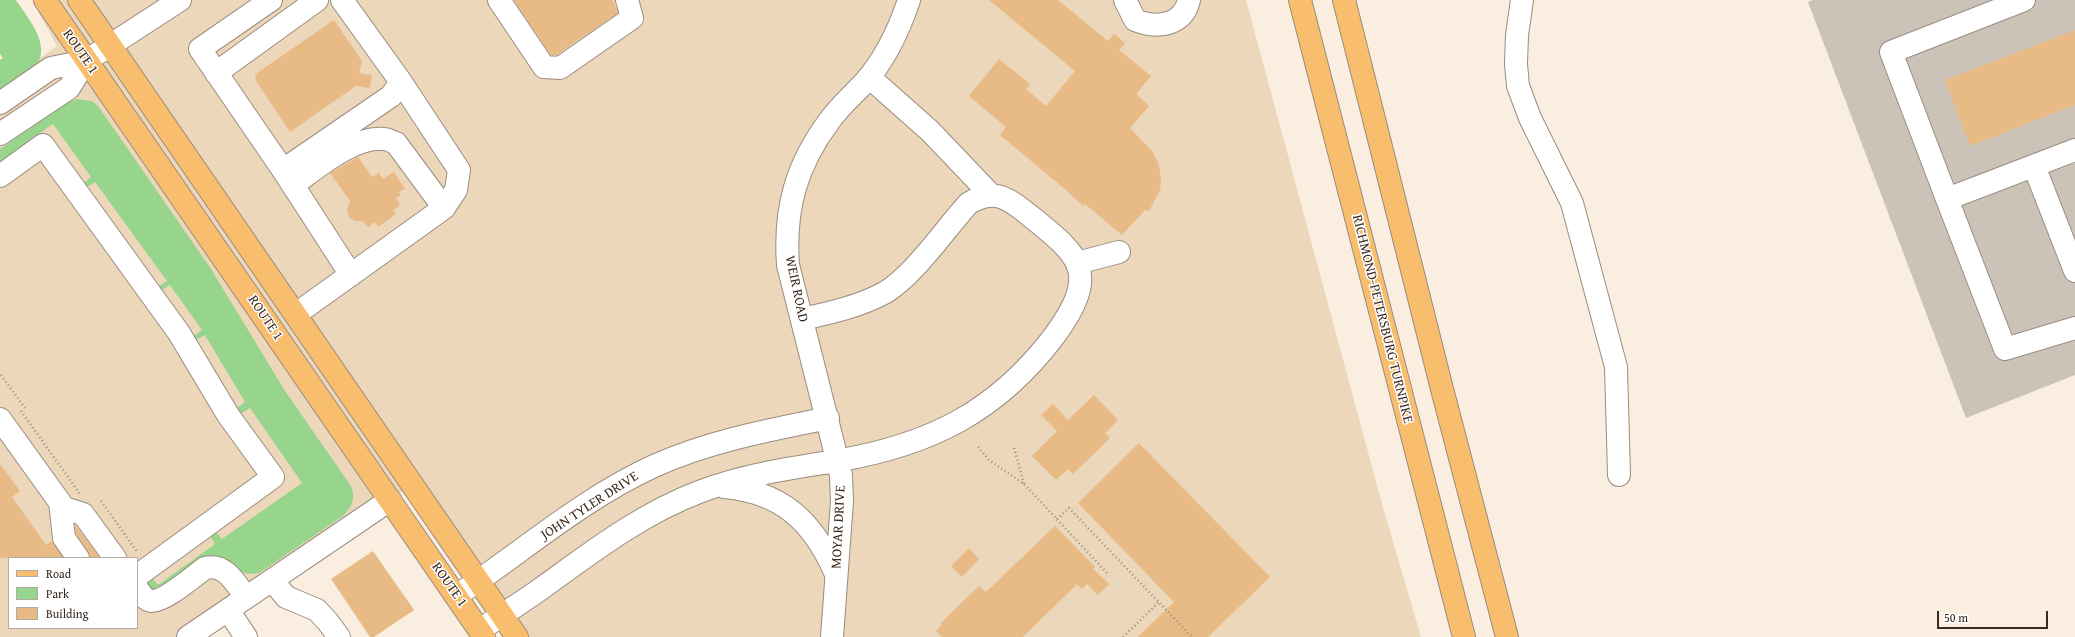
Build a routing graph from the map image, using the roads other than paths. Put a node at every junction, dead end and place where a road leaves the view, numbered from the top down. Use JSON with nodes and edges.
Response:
{"nodes":[{"id":1,"x":45,"y":0,"type":"edge"},
{"id":2,"x":79,"y":0,"type":"edge"},
{"id":3,"x":180,"y":0,"type":"edge"},
{"id":4,"x":271,"y":0,"type":"edge"},
{"id":5,"x":317,"y":0,"type":"edge"},
{"id":6,"x":342,"y":0,"type":"edge"},
{"id":7,"x":500,"y":0,"type":"edge"},
{"id":8,"x":627,"y":0,"type":"edge"},
{"id":9,"x":908,"y":0,"type":"edge"},
{"id":10,"x":1125,"y":0,"type":"edge"},
{"id":11,"x":1189,"y":0,"type":"edge"},
{"id":12,"x":1300,"y":0,"type":"edge"},
{"id":13,"x":1344,"y":0,"type":"edge"},
{"id":14,"x":1522,"y":0,"type":"edge"},
{"id":15,"x":2024,"y":0,"type":"edge"},
{"id":16,"x":110,"y":46,"type":"junction"},
{"id":17,"x":86,"y":61,"type":"junction"},
{"id":18,"x":216,"y":73,"type":"junction"},
{"id":19,"x":869,"y":77,"type":"junction"},
{"id":20,"x":401,"y":82,"type":"junction"},
{"id":21,"x":0,"y":103,"type":"edge"},
{"id":22,"x":0,"y":134,"type":"edge"},
{"id":23,"x":2075,"y":150,"type":"edge"},
{"id":24,"x":2034,"y":166,"type":"junction"},
{"id":25,"x":0,"y":176,"type":"edge"},
{"id":26,"x":288,"y":178,"type":"junction"},
{"id":27,"x":991,"y":195,"type":"junction"},
{"id":28,"x":1947,"y":199,"type":"junction"},
{"id":29,"x":444,"y":208,"type":"junction"},
{"id":30,"x":1119,"y":252,"type":"dead end"},
{"id":31,"x":1077,"y":263,"type":"junction"},
{"id":32,"x":2075,"y":271,"type":"edge"},
{"id":33,"x":352,"y":275,"type":"junction"},
{"id":34,"x":296,"y":314,"type":"junction"},
{"id":35,"x":802,"y":320,"type":"junction"},
{"id":36,"x":2075,"y":328,"type":"edge"},
{"id":37,"x":828,"y":418,"type":"junction"},
{"id":38,"x":0,"y":419,"type":"edge"},
{"id":39,"x":838,"y":460,"type":"junction"},
{"id":40,"x":1619,"y":475,"type":"dead end"},
{"id":41,"x":716,"y":486,"type":"junction"},
{"id":42,"x":390,"y":500,"type":"junction"},
{"id":43,"x":60,"y":502,"type":"junction"},
{"id":44,"x":77,"y":557,"type":"edge"},
{"id":45,"x":114,"y":557,"type":"edge"},
{"id":46,"x":836,"y":575,"type":"junction"},
{"id":47,"x":272,"y":580,"type":"junction"},
{"id":48,"x":480,"y":580,"type":"junction"},
{"id":49,"x":140,"y":585,"type":"edge"},
{"id":50,"x":456,"y":596,"type":"junction"},
{"id":51,"x":246,"y":597,"type":"junction"},
{"id":52,"x":228,"y":610,"type":"junction"},
{"id":53,"x":503,"y":615,"type":"junction"},
{"id":54,"x":482,"y":634,"type":"edge"},
{"id":55,"x":188,"y":637,"type":"edge"},
{"id":56,"x":246,"y":637,"type":"edge"},
{"id":57,"x":339,"y":637,"type":"edge"},
{"id":58,"x":517,"y":637,"type":"edge"},
{"id":59,"x":832,"y":637,"type":"edge"},
{"id":60,"x":1464,"y":637,"type":"edge"},
{"id":61,"x":1507,"y":637,"type":"edge"}],
"edges":[{"from":1,"to":17,"type":"main road","name":"ROUTE 1"},
{"from":2,"to":16,"type":"main road","name":"ROUTE 1"},
{"from":3,"to":16,"type":"street"},
{"from":4,"to":18,"type":"street"},
{"from":5,"to":18,"type":"street"},
{"from":6,"to":20,"type":"street"},
{"from":7,"to":8,"type":"street"},
{"from":9,"to":19,"type":"street","name":"WEIR ROAD"},
{"from":10,"to":11,"type":"street"},
{"from":12,"to":60,"type":"main road","name":"RICHMOND-PETERSBURG TURNPIKE"},
{"from":13,"to":61,"type":"main road"},
{"from":14,"to":40,"type":"street"},
{"from":15,"to":28,"type":"street"},
{"from":16,"to":17,"type":"street"},
{"from":16,"to":34,"type":"main road","name":"ROUTE 1"},
{"from":17,"to":21,"type":"street"},
{"from":17,"to":22,"type":"street"},
{"from":17,"to":42,"type":"main road","name":"ROUTE 1"},
{"from":18,"to":26,"type":"street"},
{"from":19,"to":27,"type":"street"},
{"from":19,"to":35,"type":"street","name":"WEIR ROAD"},
{"from":20,"to":26,"type":"street"},
{"from":20,"to":29,"type":"street"},
{"from":23,"to":24,"type":"street"},
{"from":24,"to":28,"type":"street"},
{"from":24,"to":32,"type":"street"},
{"from":25,"to":49,"type":"street"},
{"from":26,"to":29,"type":"street"},
{"from":26,"to":33,"type":"street"},
{"from":27,"to":31,"type":"street"},
{"from":27,"to":35,"type":"street"},
{"from":28,"to":36,"type":"street"},
{"from":29,"to":33,"type":"street"},
{"from":30,"to":31,"type":"street"},
{"from":31,"to":39,"type":"street"},
{"from":33,"to":34,"type":"street"},
{"from":34,"to":48,"type":"main road","name":"ROUTE 1"},
{"from":35,"to":37,"type":"street","name":"WEIR ROAD"},
{"from":37,"to":39,"type":"street","name":"MOYAR DRIVE"},
{"from":37,"to":48,"type":"street","name":"JOHN TYLER DRIVE"},
{"from":38,"to":43,"type":"street"},
{"from":39,"to":41,"type":"street"},
{"from":39,"to":46,"type":"street","name":"MOYAR DRIVE"},
{"from":41,"to":46,"type":"street"},
{"from":41,"to":53,"type":"street"},
{"from":42,"to":47,"type":"street"},
{"from":42,"to":50,"type":"main road","name":"ROUTE 1"},
{"from":43,"to":44,"type":"street"},
{"from":43,"to":45,"type":"street"},
{"from":46,"to":59,"type":"street","name":"MOYAR DRIVE"},
{"from":47,"to":51,"type":"street"},
{"from":47,"to":57,"type":"street"},
{"from":48,"to":50,"type":"street","name":"JOHN TYLER DRIVE"},
{"from":48,"to":53,"type":"main road","name":"ROUTE 1"},
{"from":49,"to":51,"type":"street"},
{"from":50,"to":54,"type":"main road","name":"ROUTE 1"},
{"from":51,"to":52,"type":"street"},
{"from":52,"to":55,"type":"street"},
{"from":52,"to":56,"type":"street"},
{"from":53,"to":54,"type":"street"},
{"from":53,"to":58,"type":"main road","name":"ROUTE 1"}]}
